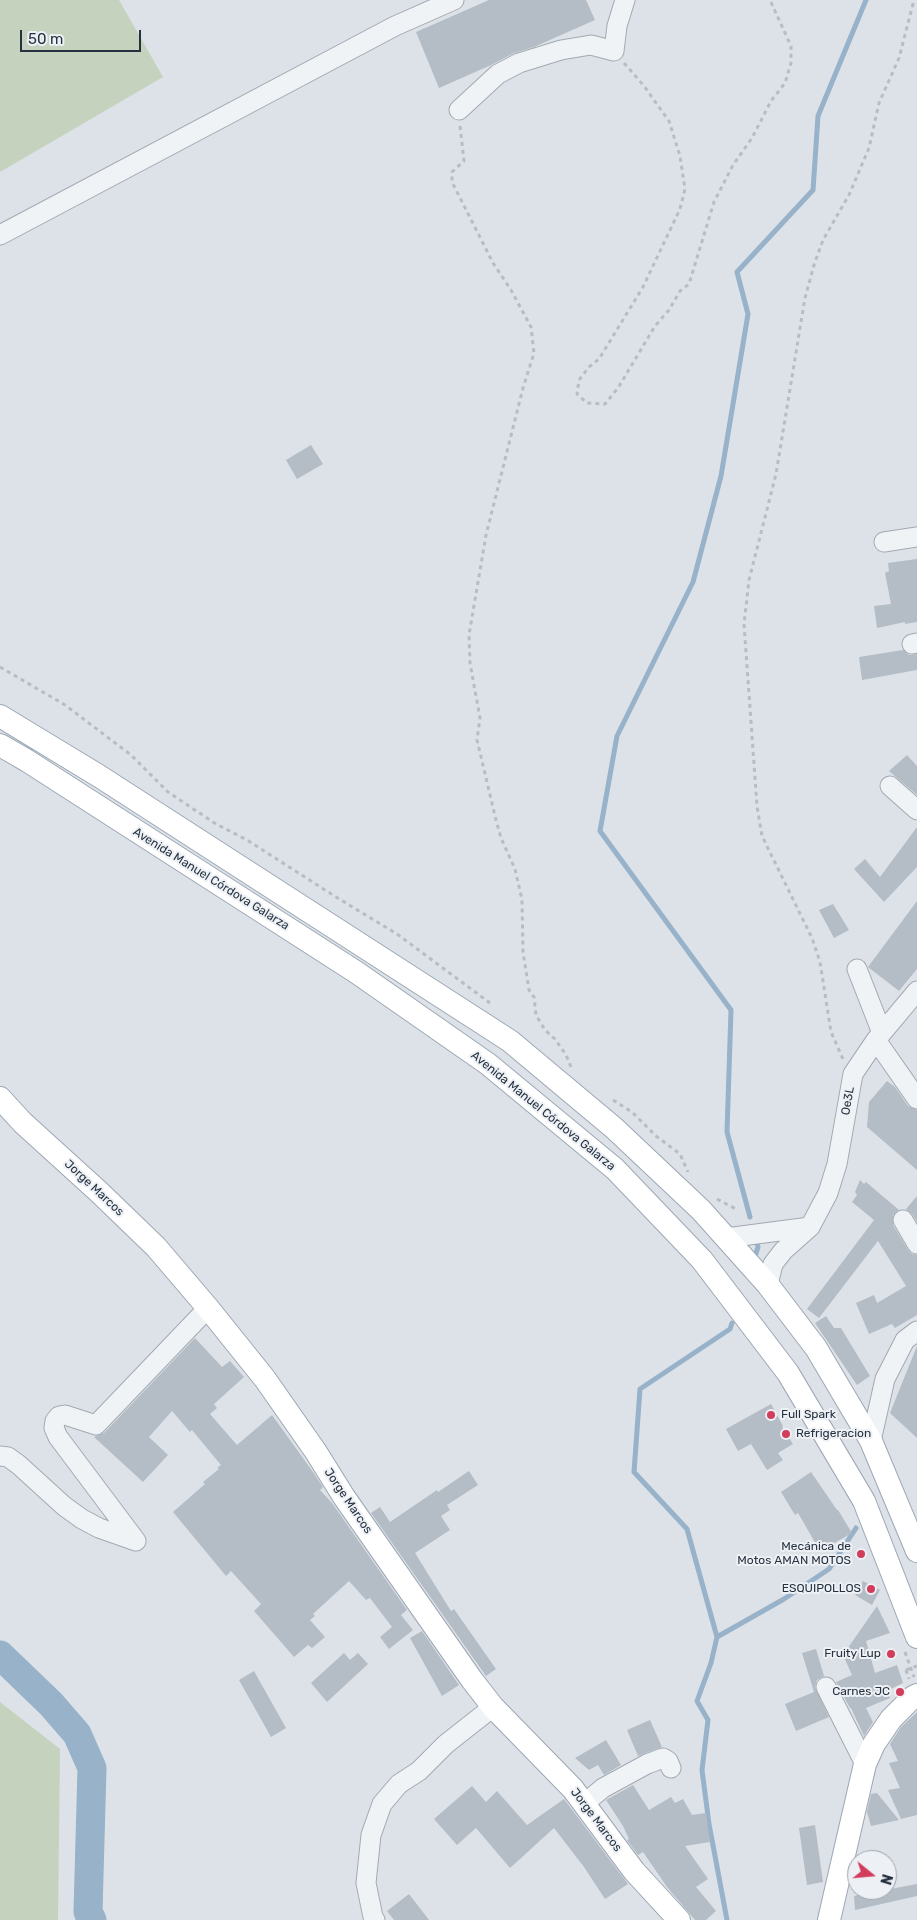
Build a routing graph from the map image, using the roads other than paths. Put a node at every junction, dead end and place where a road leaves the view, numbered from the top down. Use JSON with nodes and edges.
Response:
{"nodes":[{"id":1,"x":454,"y":0,"type":"edge"},
{"id":2,"x":625,"y":0,"type":"edge"},
{"id":3,"x":459,"y":110,"type":"road end"},
{"id":4,"x":0,"y":235,"type":"edge"},
{"id":5,"x":917,"y":536,"type":"edge"},
{"id":6,"x":884,"y":542,"type":"dead end"},
{"id":7,"x":0,"y":716,"type":"edge"},
{"id":8,"x":0,"y":745,"type":"edge"},
{"id":9,"x":99,"y":776,"type":"junction"},
{"id":10,"x":890,"y":786,"type":"dead end"},
{"id":11,"x":85,"y":799,"type":"junction"},
{"id":12,"x":917,"y":810,"type":"edge"},
{"id":13,"x":857,"y":969,"type":"dead end"},
{"id":14,"x":917,"y":991,"type":"edge"},
{"id":15,"x":879,"y":1037,"type":"junction"},
{"id":16,"x":0,"y":1098,"type":"edge"},
{"id":17,"x":917,"y":1099,"type":"edge"},
{"id":18,"x":903,"y":1220,"type":"dead end"},
{"id":19,"x":810,"y":1227,"type":"junction"},
{"id":20,"x":726,"y":1238,"type":"junction"},
{"id":21,"x":917,"y":1244,"type":"edge"},
{"id":22,"x":768,"y":1285,"type":"junction"},
{"id":23,"x":208,"y":1308,"type":"junction"},
{"id":24,"x":917,"y":1331,"type":"edge"},
{"id":25,"x":871,"y":1441,"type":"junction"},
{"id":26,"x":0,"y":1456,"type":"edge"},
{"id":27,"x":910,"y":1519,"type":"edge"},
{"id":28,"x":917,"y":1551,"type":"edge"},
{"id":29,"x":910,"y":1641,"type":"edge"},
{"id":30,"x":826,"y":1687,"type":"dead end"},
{"id":31,"x":916,"y":1690,"type":"edge"},
{"id":32,"x":493,"y":1706,"type":"junction"},
{"id":33,"x":865,"y":1764,"type":"junction"},
{"id":34,"x":671,"y":1768,"type":"dead end"},
{"id":35,"x":585,"y":1803,"type":"junction"},
{"id":36,"x":375,"y":1920,"type":"edge"},
{"id":37,"x":679,"y":1920,"type":"edge"},
{"id":38,"x":829,"y":1920,"type":"edge"}],
"edges":[{"from":1,"to":4,"type":"street"},
{"from":2,"to":3,"type":"street"},
{"from":5,"to":6,"type":"street"},
{"from":7,"to":9,"type":"main road","name":"Avenida Manuel Córdova Galarza"},
{"from":8,"to":11,"type":"main road","name":"Avenida Manuel Córdova Galarza"},
{"from":9,"to":11,"type":"main road"},
{"from":9,"to":20,"type":"main road","name":"Avenida Manuel Córdova Galarza"},
{"from":10,"to":12,"type":"street"},
{"from":11,"to":29,"type":"main road","name":"Avenida Manuel Córdova Galarza"},
{"from":13,"to":15,"type":"street"},
{"from":14,"to":15,"type":"street","name":"Oe3L"},
{"from":15,"to":17,"type":"street"},
{"from":15,"to":19,"type":"street","name":"Oe3L"},
{"from":16,"to":23,"type":"main road","name":"Jorge Marcos"},
{"from":18,"to":21,"type":"street"},
{"from":19,"to":20,"type":"street"},
{"from":19,"to":22,"type":"street","name":"Oe3L"},
{"from":20,"to":22,"type":"main road","name":"Avenida Manuel Córdova Galarza"},
{"from":22,"to":25,"type":"main road","name":"Avenida Manuel Córdova Galarza"},
{"from":23,"to":26,"type":"street"},
{"from":23,"to":32,"type":"main road","name":"Jorge Marcos"},
{"from":24,"to":25,"type":"street"},
{"from":25,"to":27,"type":"main road","name":"Avenida Manuel Córdova Galarza"},
{"from":27,"to":28,"type":"main road","name":"Avenida Manuel Córdova Galarza"},
{"from":30,"to":33,"type":"street"},
{"from":31,"to":33,"type":"main road"},
{"from":32,"to":35,"type":"main road","name":"Jorge Marcos"},
{"from":32,"to":36,"type":"street"},
{"from":33,"to":38,"type":"main road"},
{"from":34,"to":35,"type":"street"},
{"from":35,"to":37,"type":"main road","name":"Jorge Marcos"}]}
